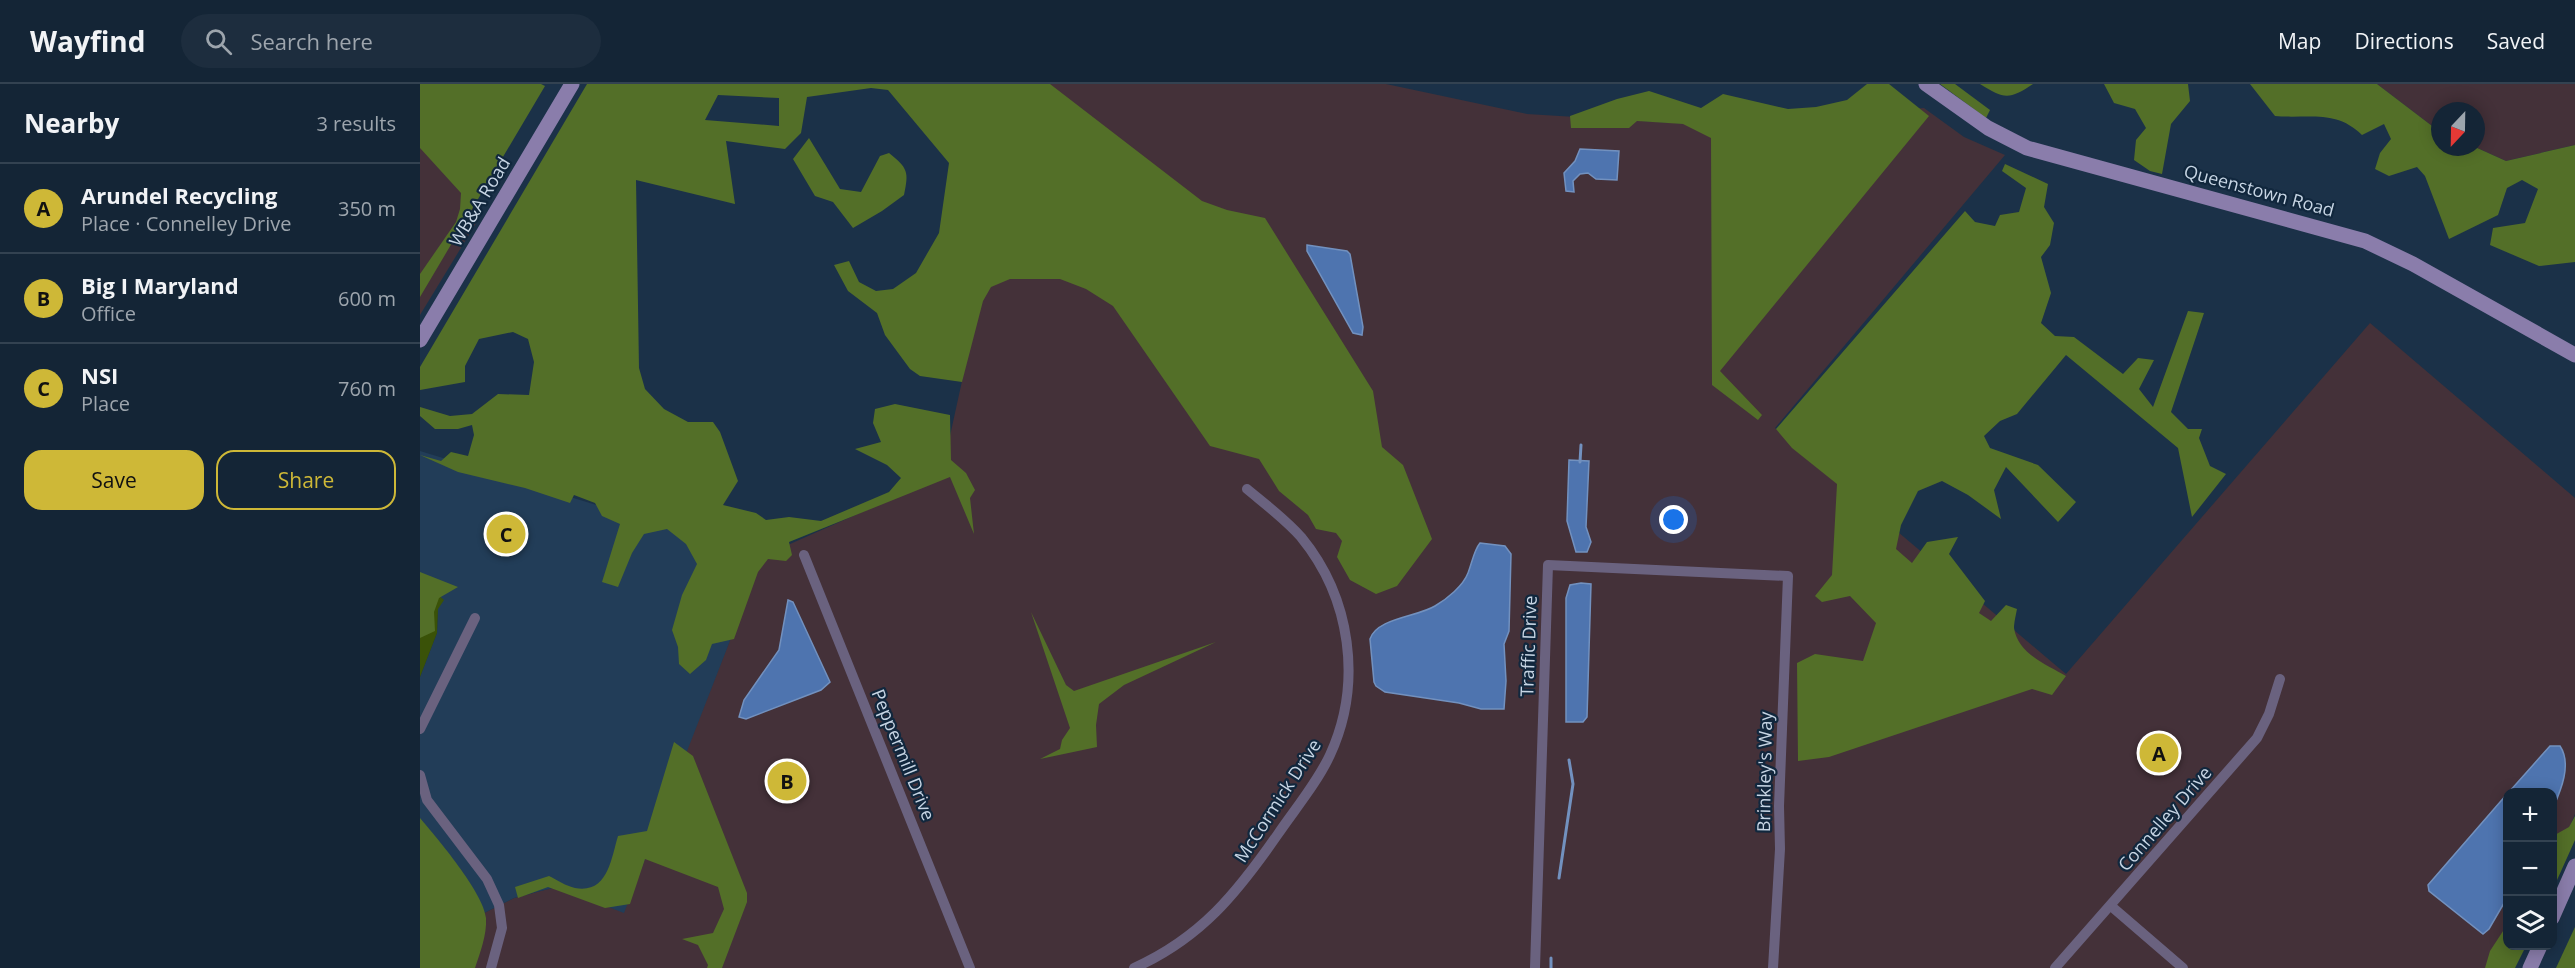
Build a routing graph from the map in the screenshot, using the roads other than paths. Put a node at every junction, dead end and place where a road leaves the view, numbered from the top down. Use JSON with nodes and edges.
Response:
{"nodes":[{"id":1,"x":572,"y":84,"type":"edge"},
{"id":2,"x":1926,"y":84,"type":"edge"},
{"id":3,"x":420,"y":340,"type":"edge"},
{"id":4,"x":2575,"y":355,"type":"edge"},
{"id":5,"x":1246,"y":489,"type":"dead end"},
{"id":6,"x":804,"y":555,"type":"dead end"},
{"id":7,"x":1788,"y":576,"type":"joint"},
{"id":8,"x":475,"y":618,"type":"dead end"},
{"id":9,"x":2280,"y":679,"type":"dead end"},
{"id":10,"x":420,"y":729,"type":"edge"},
{"id":11,"x":420,"y":775,"type":"edge"},
{"id":12,"x":2575,"y":866,"type":"edge"},
{"id":13,"x":2111,"y":906,"type":"junction"},
{"id":14,"x":2557,"y":909,"type":"edge"},
{"id":15,"x":2538,"y":950,"type":"edge"},
{"id":16,"x":491,"y":968,"type":"edge"},
{"id":17,"x":970,"y":968,"type":"edge"},
{"id":18,"x":1134,"y":968,"type":"edge"},
{"id":19,"x":1534,"y":968,"type":"edge"},
{"id":20,"x":1773,"y":968,"type":"edge"},
{"id":21,"x":2055,"y":968,"type":"edge"},
{"id":22,"x":2182,"y":968,"type":"edge"},
{"id":23,"x":2530,"y":968,"type":"edge"}],
"edges":[{"from":1,"to":3,"type":"street","name":"WB&A Road"},
{"from":2,"to":4,"type":"street","name":"Queenstown Road"},
{"from":5,"to":18,"type":"street","name":"McCormick Drive"},
{"from":6,"to":17,"type":"street","name":"Peppermill Drive"},
{"from":7,"to":19,"type":"street","name":"Traffic Drive"},
{"from":7,"to":20,"type":"street","name":"Brinkley's Way"},
{"from":8,"to":10,"type":"street"},
{"from":9,"to":13,"type":"street","name":"Connelley Drive"},
{"from":11,"to":16,"type":"street"},
{"from":12,"to":14,"type":"street"},
{"from":13,"to":21,"type":"street","name":"Connelley Drive"},
{"from":13,"to":22,"type":"street"},
{"from":15,"to":23,"type":"street"}]}
